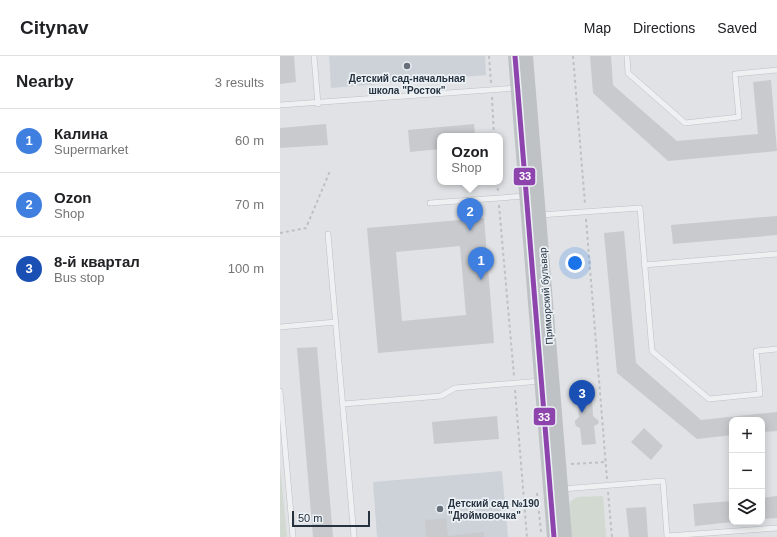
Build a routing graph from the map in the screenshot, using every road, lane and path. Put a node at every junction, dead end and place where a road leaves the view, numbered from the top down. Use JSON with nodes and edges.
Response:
{"nodes":[{"id":1,"x":314,"y":56,"type":"edge"},
{"id":2,"x":489,"y":56,"type":"edge"},
{"id":3,"x":515,"y":56,"type":"edge"},
{"id":4,"x":526,"y":56,"type":"edge"},
{"id":5,"x":573,"y":56,"type":"edge"},
{"id":6,"x":627,"y":56,"type":"edge"},
{"id":7,"x":777,"y":70,"type":"edge"},
{"id":8,"x":518,"y":88,"type":"junction"},
{"id":9,"x":491,"y":90,"type":"junction"},
{"id":10,"x":318,"y":104,"type":"junction"},
{"id":11,"x":280,"y":106,"type":"edge"},
{"id":12,"x":494,"y":133,"type":"edge"},
{"id":13,"x":330,"y":171,"type":"dead end"},
{"id":14,"x":497,"y":185,"type":"edge"},
{"id":15,"x":527,"y":196,"type":"junction"},
{"id":16,"x":498,"y":198,"type":"junction"},
{"id":17,"x":430,"y":203,"type":"dead end"},
{"id":18,"x":586,"y":212,"type":"junction"},
{"id":19,"x":539,"y":215,"type":"junction"},
{"id":20,"x":280,"y":232,"type":"edge"},
{"id":21,"x":328,"y":234,"type":"dead end"},
{"id":22,"x":777,"y":254,"type":"edge"},
{"id":23,"x":644,"y":265,"type":"junction"},
{"id":24,"x":336,"y":322,"type":"junction"},
{"id":25,"x":280,"y":327,"type":"edge"},
{"id":26,"x":777,"y":349,"type":"edge"},
{"id":27,"x":542,"y":381,"type":"junction"},
{"id":28,"x":514,"y":383,"type":"junction"},
{"id":29,"x":280,"y":391,"type":"edge"},
{"id":30,"x":343,"y":404,"type":"junction"},
{"id":31,"x":282,"y":450,"type":"edge"},
{"id":32,"x":606,"y":462,"type":"junction"},
{"id":33,"x":566,"y":464,"type":"dead end"},
{"id":34,"x":608,"y":485,"type":"junction"},
{"id":35,"x":561,"y":489,"type":"junction"},
{"id":36,"x":777,"y":528,"type":"edge"},
{"id":37,"x":668,"y":536,"type":"edge"},
{"id":38,"x":294,"y":537,"type":"edge"},
{"id":39,"x":354,"y":537,"type":"edge"},
{"id":40,"x":527,"y":537,"type":"edge"},
{"id":41,"x":554,"y":537,"type":"edge"},
{"id":42,"x":565,"y":537,"type":"edge"},
{"id":43,"x":612,"y":537,"type":"edge"}],
"edges":[{"from":1,"to":10,"type":"lane"},
{"from":2,"to":9,"type":"path"},
{"from":3,"to":8,"type":"main road"},
{"from":4,"to":19,"type":"main road","name":"Приморский бульвар"},
{"from":5,"to":18,"type":"path"},
{"from":6,"to":7,"type":"lane"},
{"from":8,"to":9,"type":"lane"},
{"from":8,"to":15,"type":"main road"},
{"from":9,"to":10,"type":"lane"},
{"from":9,"to":12,"type":"path"},
{"from":10,"to":11,"type":"lane"},
{"from":13,"to":20,"type":"path"},
{"from":14,"to":16,"type":"path"},
{"from":15,"to":16,"type":"lane"},
{"from":15,"to":27,"type":"main road"},
{"from":16,"to":17,"type":"lane"},
{"from":16,"to":28,"type":"path"},
{"from":18,"to":19,"type":"lane"},
{"from":18,"to":23,"type":"lane"},
{"from":18,"to":32,"type":"path"},
{"from":19,"to":35,"type":"main road","name":"Приморский бульвар"},
{"from":21,"to":24,"type":"lane"},
{"from":22,"to":23,"type":"lane"},
{"from":23,"to":26,"type":"lane"},
{"from":24,"to":25,"type":"lane"},
{"from":24,"to":30,"type":"lane"},
{"from":27,"to":28,"type":"lane"},
{"from":27,"to":41,"type":"main road"},
{"from":28,"to":30,"type":"lane"},
{"from":28,"to":40,"type":"path"},
{"from":29,"to":31,"type":"lane"},
{"from":30,"to":39,"type":"lane"},
{"from":31,"to":38,"type":"lane"},
{"from":32,"to":33,"type":"path"},
{"from":32,"to":34,"type":"path"},
{"from":34,"to":35,"type":"lane"},
{"from":34,"to":37,"type":"lane"},
{"from":34,"to":43,"type":"path"},
{"from":35,"to":42,"type":"main road","name":"Приморский бульвар"},
{"from":36,"to":37,"type":"lane"}]}
